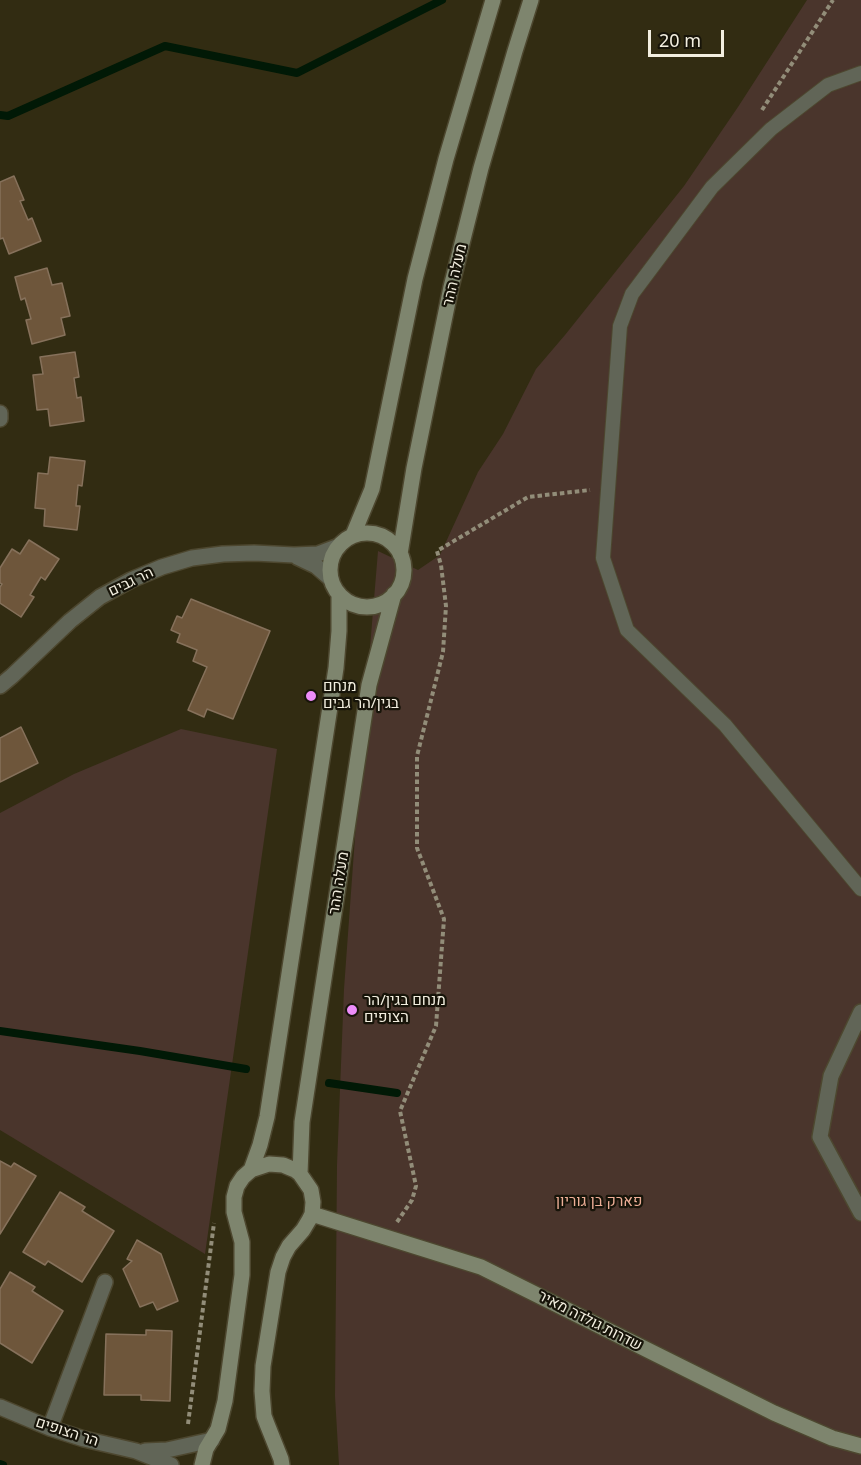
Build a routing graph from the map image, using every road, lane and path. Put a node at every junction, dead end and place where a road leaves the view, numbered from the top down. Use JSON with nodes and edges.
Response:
{"nodes":[{"id":1,"x":493,"y":0,"type":"edge"},
{"id":2,"x":531,"y":0,"type":"edge"},
{"id":3,"x":833,"y":0,"type":"edge"},
{"id":4,"x":861,"y":73,"type":"edge"},
{"id":5,"x":757,"y":118,"type":"dead end"},
{"id":6,"x":0,"y":413,"type":"edge"},
{"id":7,"x":0,"y":419,"type":"edge"},
{"id":8,"x":608,"y":488,"type":"junction"},
{"id":9,"x":353,"y":536,"type":"junction"},
{"id":10,"x":339,"y":546,"type":"junction"},
{"id":11,"x":400,"y":554,"type":"junction"},
{"id":12,"x":294,"y":555,"type":"junction"},
{"id":13,"x":331,"y":579,"type":"junction"},
{"id":14,"x":339,"y":594,"type":"junction"},
{"id":15,"x":394,"y":594,"type":"junction"},
{"id":16,"x":0,"y":686,"type":"edge"},
{"id":17,"x":861,"y":890,"type":"edge"},
{"id":18,"x":861,"y":1012,"type":"edge"},
{"id":19,"x":251,"y":1170,"type":"junction"},
{"id":20,"x":300,"y":1174,"type":"junction"},
{"id":21,"x":861,"y":1213,"type":"edge"},
{"id":22,"x":312,"y":1214,"type":"junction"},
{"id":23,"x":387,"y":1237,"type":"junction"},
{"id":24,"x":105,"y":1282,"type":"dead end"},
{"id":25,"x":0,"y":1407,"type":"edge"},
{"id":26,"x":50,"y":1428,"type":"junction"},
{"id":27,"x":212,"y":1440,"type":"junction"},
{"id":28,"x":861,"y":1446,"type":"edge"},
{"id":29,"x":136,"y":1451,"type":"junction"},
{"id":30,"x":171,"y":1465,"type":"edge"},
{"id":31,"x":202,"y":1465,"type":"edge"},
{"id":32,"x":282,"y":1465,"type":"edge"}],
"edges":[{"from":1,"to":9,"type":"main road"},
{"from":2,"to":11,"type":"main road","name":"מעלה ההר"},
{"from":3,"to":5,"type":"path"},
{"from":4,"to":8,"type":"lane"},
{"from":6,"to":7,"type":"street"},
{"from":8,"to":17,"type":"lane"},
{"from":8,"to":23,"type":"path"},
{"from":9,"to":10,"type":"main road"},
{"from":9,"to":11,"type":"main road"},
{"from":10,"to":12,"type":"street","name":"הר גבים"},
{"from":10,"to":13,"type":"main road"},
{"from":11,"to":15,"type":"main road"},
{"from":12,"to":13,"type":"street","name":"הר גבים"},
{"from":12,"to":16,"type":"street","name":"הר גבים"},
{"from":13,"to":14,"type":"main road"},
{"from":14,"to":15,"type":"main road"},
{"from":14,"to":19,"type":"main road"},
{"from":15,"to":20,"type":"main road","name":"מעלה ההר"},
{"from":18,"to":21,"type":"street"},
{"from":19,"to":20,"type":"main road"},
{"from":19,"to":27,"type":"main road"},
{"from":20,"to":22,"type":"main road"},
{"from":22,"to":23,"type":"main road","name":"שדרות גולדה מאיר"},
{"from":22,"to":32,"type":"main road"},
{"from":23,"to":28,"type":"main road","name":"שדרות גולדה מאיר"},
{"from":24,"to":26,"type":"street"},
{"from":25,"to":26,"type":"street","name":"הר הצופים"},
{"from":26,"to":29,"type":"street","name":"הר הצופים"},
{"from":27,"to":29,"type":"street","name":"הר הצופים"},
{"from":27,"to":31,"type":"main road"},
{"from":29,"to":30,"type":"street","name":"הר הצופים"}]}
